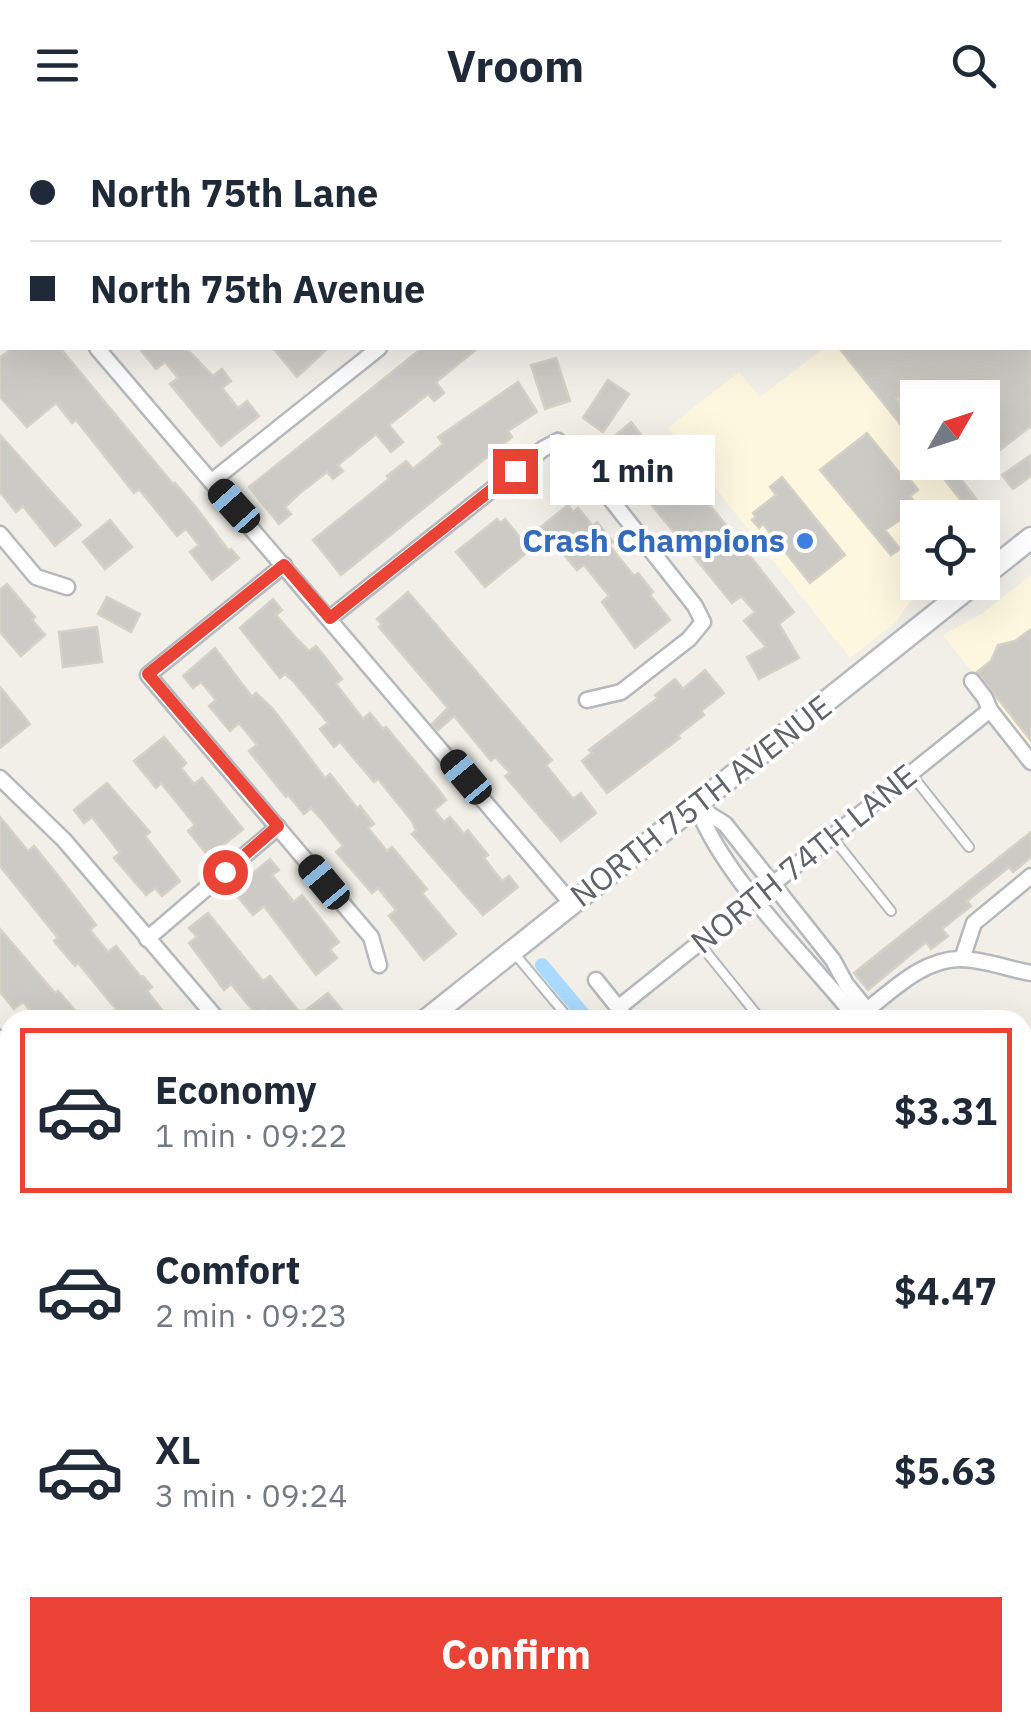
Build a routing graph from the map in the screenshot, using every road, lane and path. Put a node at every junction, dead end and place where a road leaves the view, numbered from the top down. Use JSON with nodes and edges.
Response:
{"nodes":[{"id":1,"x":99,"y":350,"type":"edge"},
{"id":2,"x":376,"y":350,"type":"edge"},
{"id":3,"x":212,"y":481,"type":"junction"},
{"id":4,"x":0,"y":534,"type":"edge"},
{"id":5,"x":1031,"y":538,"type":"edge"},
{"id":6,"x":1000,"y":563,"type":"edge"},
{"id":7,"x":284,"y":565,"type":"junction"},
{"id":8,"x":67,"y":587,"type":"dead end"},
{"id":9,"x":954,"y":600,"type":"edge"},
{"id":10,"x":330,"y":618,"type":"junction"},
{"id":11,"x":972,"y":681,"type":"dead end"},
{"id":12,"x":587,"y":700,"type":"dead end"},
{"id":13,"x":990,"y":710,"type":"junction"},
{"id":14,"x":1031,"y":762,"type":"edge"},
{"id":15,"x":911,"y":774,"type":"junction"},
{"id":16,"x":2,"y":784,"type":"edge"},
{"id":17,"x":696,"y":806,"type":"junction"},
{"id":18,"x":278,"y":826,"type":"junction"},
{"id":19,"x":832,"y":837,"type":"junction"},
{"id":20,"x":969,"y":848,"type":"dead end"},
{"id":21,"x":1031,"y":876,"type":"edge"},
{"id":22,"x":772,"y":884,"type":"junction"},
{"id":23,"x":756,"y":898,"type":"junction"},
{"id":24,"x":572,"y":904,"type":"junction"},
{"id":25,"x":892,"y":911,"type":"dead end"},
{"id":26,"x":147,"y":938,"type":"junction"},
{"id":27,"x":699,"y":943,"type":"junction"},
{"id":28,"x":513,"y":951,"type":"junction"},
{"id":29,"x":962,"y":959,"type":"junction"},
{"id":30,"x":833,"y":960,"type":"junction"},
{"id":31,"x":379,"y":965,"type":"dead end"},
{"id":32,"x":816,"y":974,"type":"junction"},
{"id":33,"x":1031,"y":974,"type":"edge"},
{"id":34,"x":596,"y":980,"type":"dead end"},
{"id":35,"x":209,"y":1010,"type":"edge"},
{"id":36,"x":443,"y":1010,"type":"edge"},
{"id":37,"x":562,"y":1010,"type":"edge"},
{"id":38,"x":620,"y":1010,"type":"edge"},
{"id":39,"x":627,"y":1010,"type":"edge"},
{"id":40,"x":753,"y":1010,"type":"edge"},
{"id":41,"x":853,"y":1010,"type":"edge"},
{"id":42,"x":856,"y":1010,"type":"edge"},
{"id":43,"x":867,"y":1010,"type":"edge"}],
"edges":[{"from":1,"to":3,"type":"street"},
{"from":2,"to":3,"type":"street"},
{"from":3,"to":7,"type":"street"},
{"from":4,"to":8,"type":"street"},
{"from":5,"to":6,"type":"main road"},
{"from":7,"to":10,"type":"street"},
{"from":7,"to":18,"type":"street"},
{"from":9,"to":17,"type":"main road","name":"NORTH 75TH AVENUE"},
{"from":10,"to":12,"type":"street"},
{"from":10,"to":24,"type":"street"},
{"from":11,"to":13,"type":"street"},
{"from":13,"to":14,"type":"street"},
{"from":13,"to":15,"type":"street","name":"NORTH 74TH LANE"},
{"from":15,"to":19,"type":"street","name":"NORTH 74TH LANE"},
{"from":15,"to":20,"type":"lane"},
{"from":16,"to":26,"type":"street"},
{"from":17,"to":22,"type":"street"},
{"from":17,"to":23,"type":"street"},
{"from":17,"to":24,"type":"main road","name":"NORTH 75TH AVENUE"},
{"from":18,"to":26,"type":"street"},
{"from":18,"to":31,"type":"street"},
{"from":19,"to":22,"type":"street","name":"NORTH 74TH LANE"},
{"from":19,"to":25,"type":"lane"},
{"from":21,"to":29,"type":"street"},
{"from":22,"to":23,"type":"street","name":"NORTH 74TH LANE"},
{"from":22,"to":30,"type":"street"},
{"from":23,"to":27,"type":"street","name":"NORTH 74TH LANE"},
{"from":23,"to":32,"type":"street"},
{"from":24,"to":28,"type":"main road","name":"NORTH 75TH AVENUE"},
{"from":26,"to":35,"type":"street"},
{"from":27,"to":39,"type":"street","name":"NORTH 74TH LANE"},
{"from":27,"to":40,"type":"lane"},
{"from":28,"to":36,"type":"main road","name":"NORTH 75TH AVENUE"},
{"from":28,"to":37,"type":"lane"},
{"from":29,"to":33,"type":"street"},
{"from":29,"to":43,"type":"street"},
{"from":30,"to":32,"type":"street"},
{"from":30,"to":42,"type":"street"},
{"from":32,"to":41,"type":"street"},
{"from":34,"to":38,"type":"street","name":"NORTH 74TH LANE"}]}
